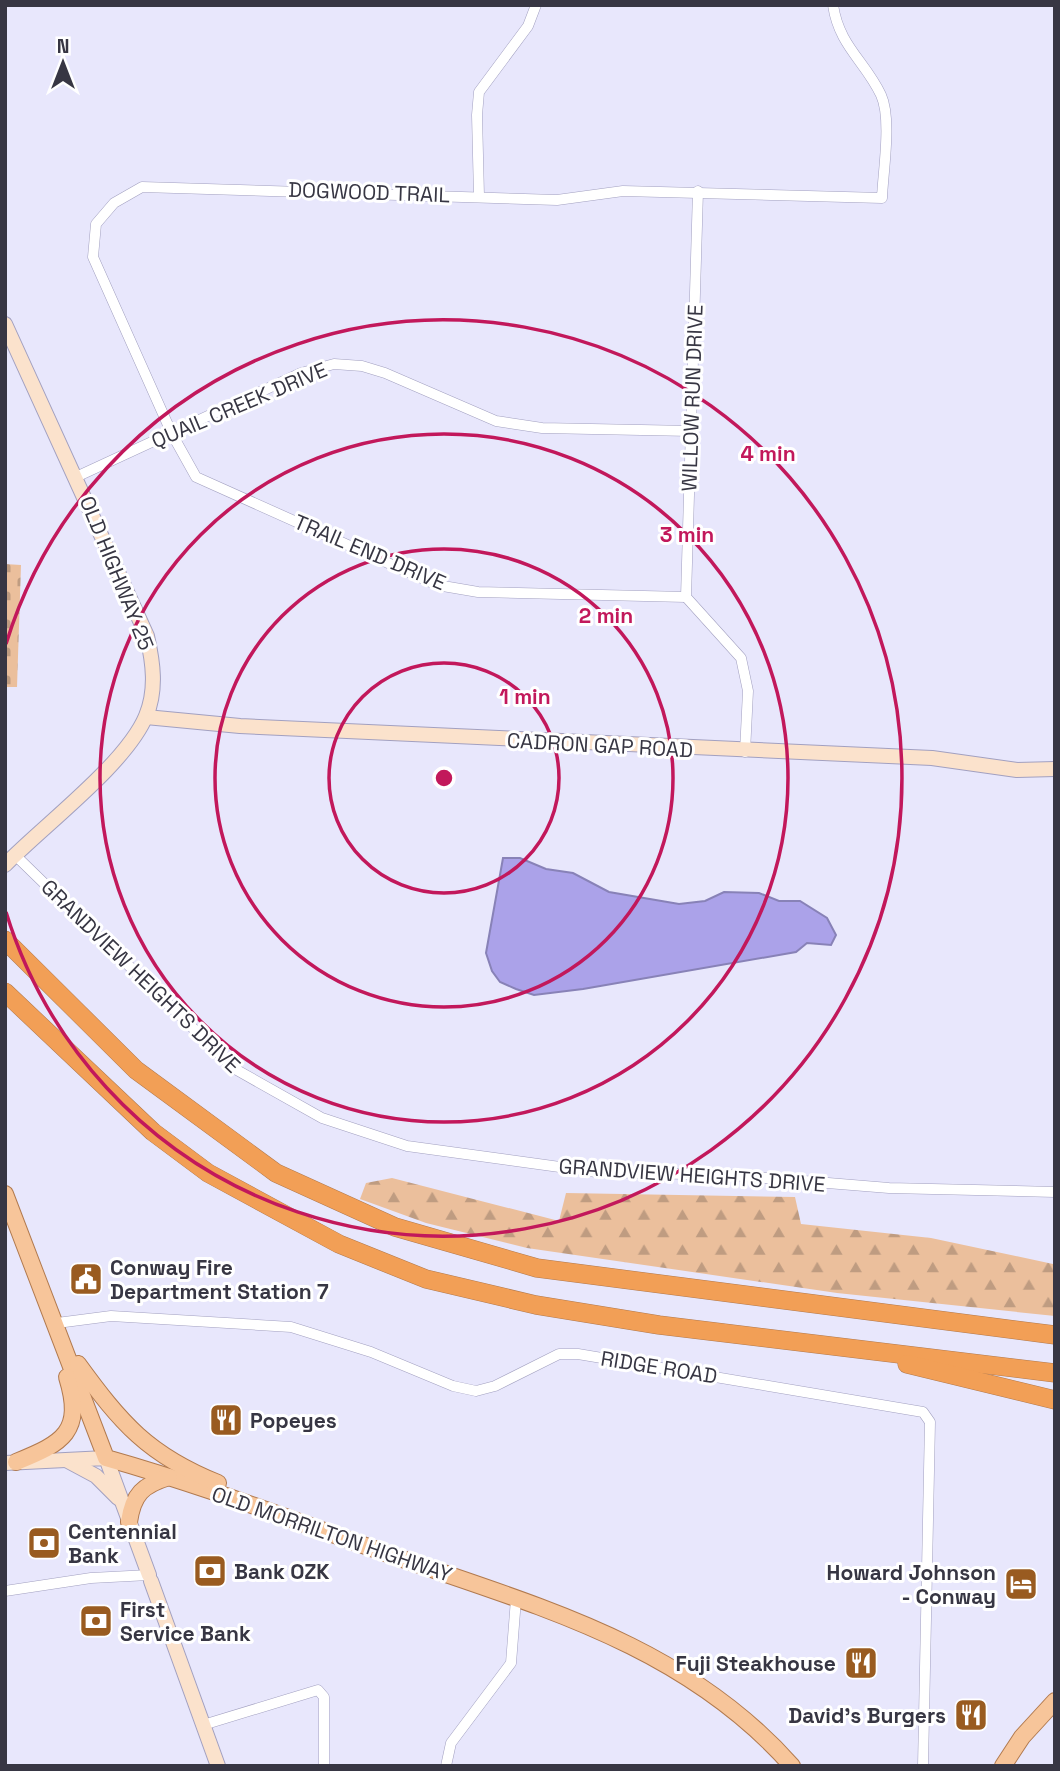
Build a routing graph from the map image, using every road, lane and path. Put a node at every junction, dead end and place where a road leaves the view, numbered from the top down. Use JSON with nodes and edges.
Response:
{"nodes":[{"id":1,"x":536,"y":5,"type":"edge"},
{"id":2,"x":833,"y":5,"type":"edge"},
{"id":3,"x":698,"y":191,"type":"junction"},
{"id":4,"x":479,"y":196,"type":"junction"},
{"id":5,"x":5,"y":324,"type":"edge"},
{"id":6,"x":691,"y":431,"type":"junction"},
{"id":7,"x":172,"y":434,"type":"junction"},
{"id":8,"x":76,"y":477,"type":"junction"},
{"id":9,"x":686,"y":597,"type":"junction"},
{"id":10,"x":146,"y":717,"type":"junction"},
{"id":11,"x":745,"y":752,"type":"junction"},
{"id":12,"x":1055,"y":769,"type":"edge"},
{"id":13,"x":10,"y":860,"type":"edge"},
{"id":14,"x":6,"y":941,"type":"edge"},
{"id":15,"x":5,"y":992,"type":"edge"},
{"id":16,"x":1055,"y":1192,"type":"edge"},
{"id":17,"x":5,"y":1194,"type":"edge"},
{"id":18,"x":57,"y":1323,"type":"junction"},
{"id":19,"x":1055,"y":1335,"type":"edge"},
{"id":20,"x":784,"y":1338,"type":"junction"},
{"id":21,"x":1055,"y":1373,"type":"edge"},
{"id":22,"x":1055,"y":1400,"type":"edge"},
{"id":23,"x":106,"y":1458,"type":"junction"},
{"id":24,"x":63,"y":1459,"type":"junction"},
{"id":25,"x":10,"y":1462,"type":"edge"},
{"id":26,"x":169,"y":1476,"type":"junction"},
{"id":27,"x":122,"y":1505,"type":"junction"},
{"id":28,"x":129,"y":1522,"type":"junction"},
{"id":29,"x":318,"y":1529,"type":"junction"},
{"id":30,"x":150,"y":1578,"type":"junction"},
{"id":31,"x":5,"y":1591,"type":"edge"},
{"id":32,"x":516,"y":1599,"type":"junction"},
{"id":33,"x":1055,"y":1702,"type":"edge"},
{"id":34,"x":203,"y":1725,"type":"junction"},
{"id":35,"x":218,"y":1766,"type":"edge"},
{"id":36,"x":324,"y":1766,"type":"edge"},
{"id":37,"x":446,"y":1766,"type":"edge"},
{"id":38,"x":792,"y":1766,"type":"edge"},
{"id":39,"x":923,"y":1766,"type":"edge"},
{"id":40,"x":1003,"y":1766,"type":"edge"}],
"edges":[{"from":1,"to":4,"type":"street"},
{"from":2,"to":3,"type":"street","name":"DOGWOOD TRAIL"},
{"from":3,"to":4,"type":"street","name":"DOGWOOD TRAIL"},
{"from":3,"to":6,"type":"street","name":"WILLOW RUN DRIVE"},
{"from":4,"to":7,"type":"street","name":"DOGWOOD TRAIL"},
{"from":5,"to":8,"type":"street","name":"OLD HIGHWAY 25"},
{"from":6,"to":7,"type":"street","name":"QUAIL CREEK DRIVE"},
{"from":6,"to":9,"type":"street","name":"WILLOW RUN DRIVE"},
{"from":7,"to":8,"type":"street","name":"QUAIL CREEK DRIVE"},
{"from":7,"to":9,"type":"street","name":"TRAIL END DRIVE"},
{"from":8,"to":10,"type":"street","name":"OLD HIGHWAY 25"},
{"from":9,"to":11,"type":"street"},
{"from":10,"to":11,"type":"street","name":"CADRON GAP ROAD"},
{"from":10,"to":13,"type":"street","name":"OLD HIGHWAY 25"},
{"from":11,"to":12,"type":"street","name":"CADRON GAP ROAD"},
{"from":13,"to":16,"type":"street","name":"GRANDVIEW HEIGHTS DRIVE"},
{"from":14,"to":19,"type":"highway"},
{"from":15,"to":20,"type":"highway"},
{"from":17,"to":18,"type":"main road"},
{"from":18,"to":23,"type":"main road"},
{"from":18,"to":25,"type":"main road"},
{"from":18,"to":29,"type":"main road"},
{"from":18,"to":39,"type":"street","name":"RIDGE ROAD"},
{"from":20,"to":21,"type":"highway"},
{"from":20,"to":22,"type":"highway"},
{"from":23,"to":24,"type":"street"},
{"from":23,"to":26,"type":"main road","name":"OLD MORRILTON HIGHWAY"},
{"from":23,"to":27,"type":"street"},
{"from":24,"to":25,"type":"street"},
{"from":24,"to":27,"type":"street"},
{"from":26,"to":28,"type":"main road"},
{"from":26,"to":29,"type":"main road","name":"OLD MORRILTON HIGHWAY"},
{"from":27,"to":28,"type":"street"},
{"from":28,"to":30,"type":"street"},
{"from":29,"to":32,"type":"main road","name":"OLD MORRILTON HIGHWAY"},
{"from":30,"to":31,"type":"street"},
{"from":30,"to":34,"type":"street"},
{"from":32,"to":37,"type":"street"},
{"from":32,"to":38,"type":"main road","name":"OLD MORRILTON HIGHWAY"},
{"from":33,"to":40,"type":"main road"},
{"from":34,"to":35,"type":"street"},
{"from":34,"to":36,"type":"street"}]}
